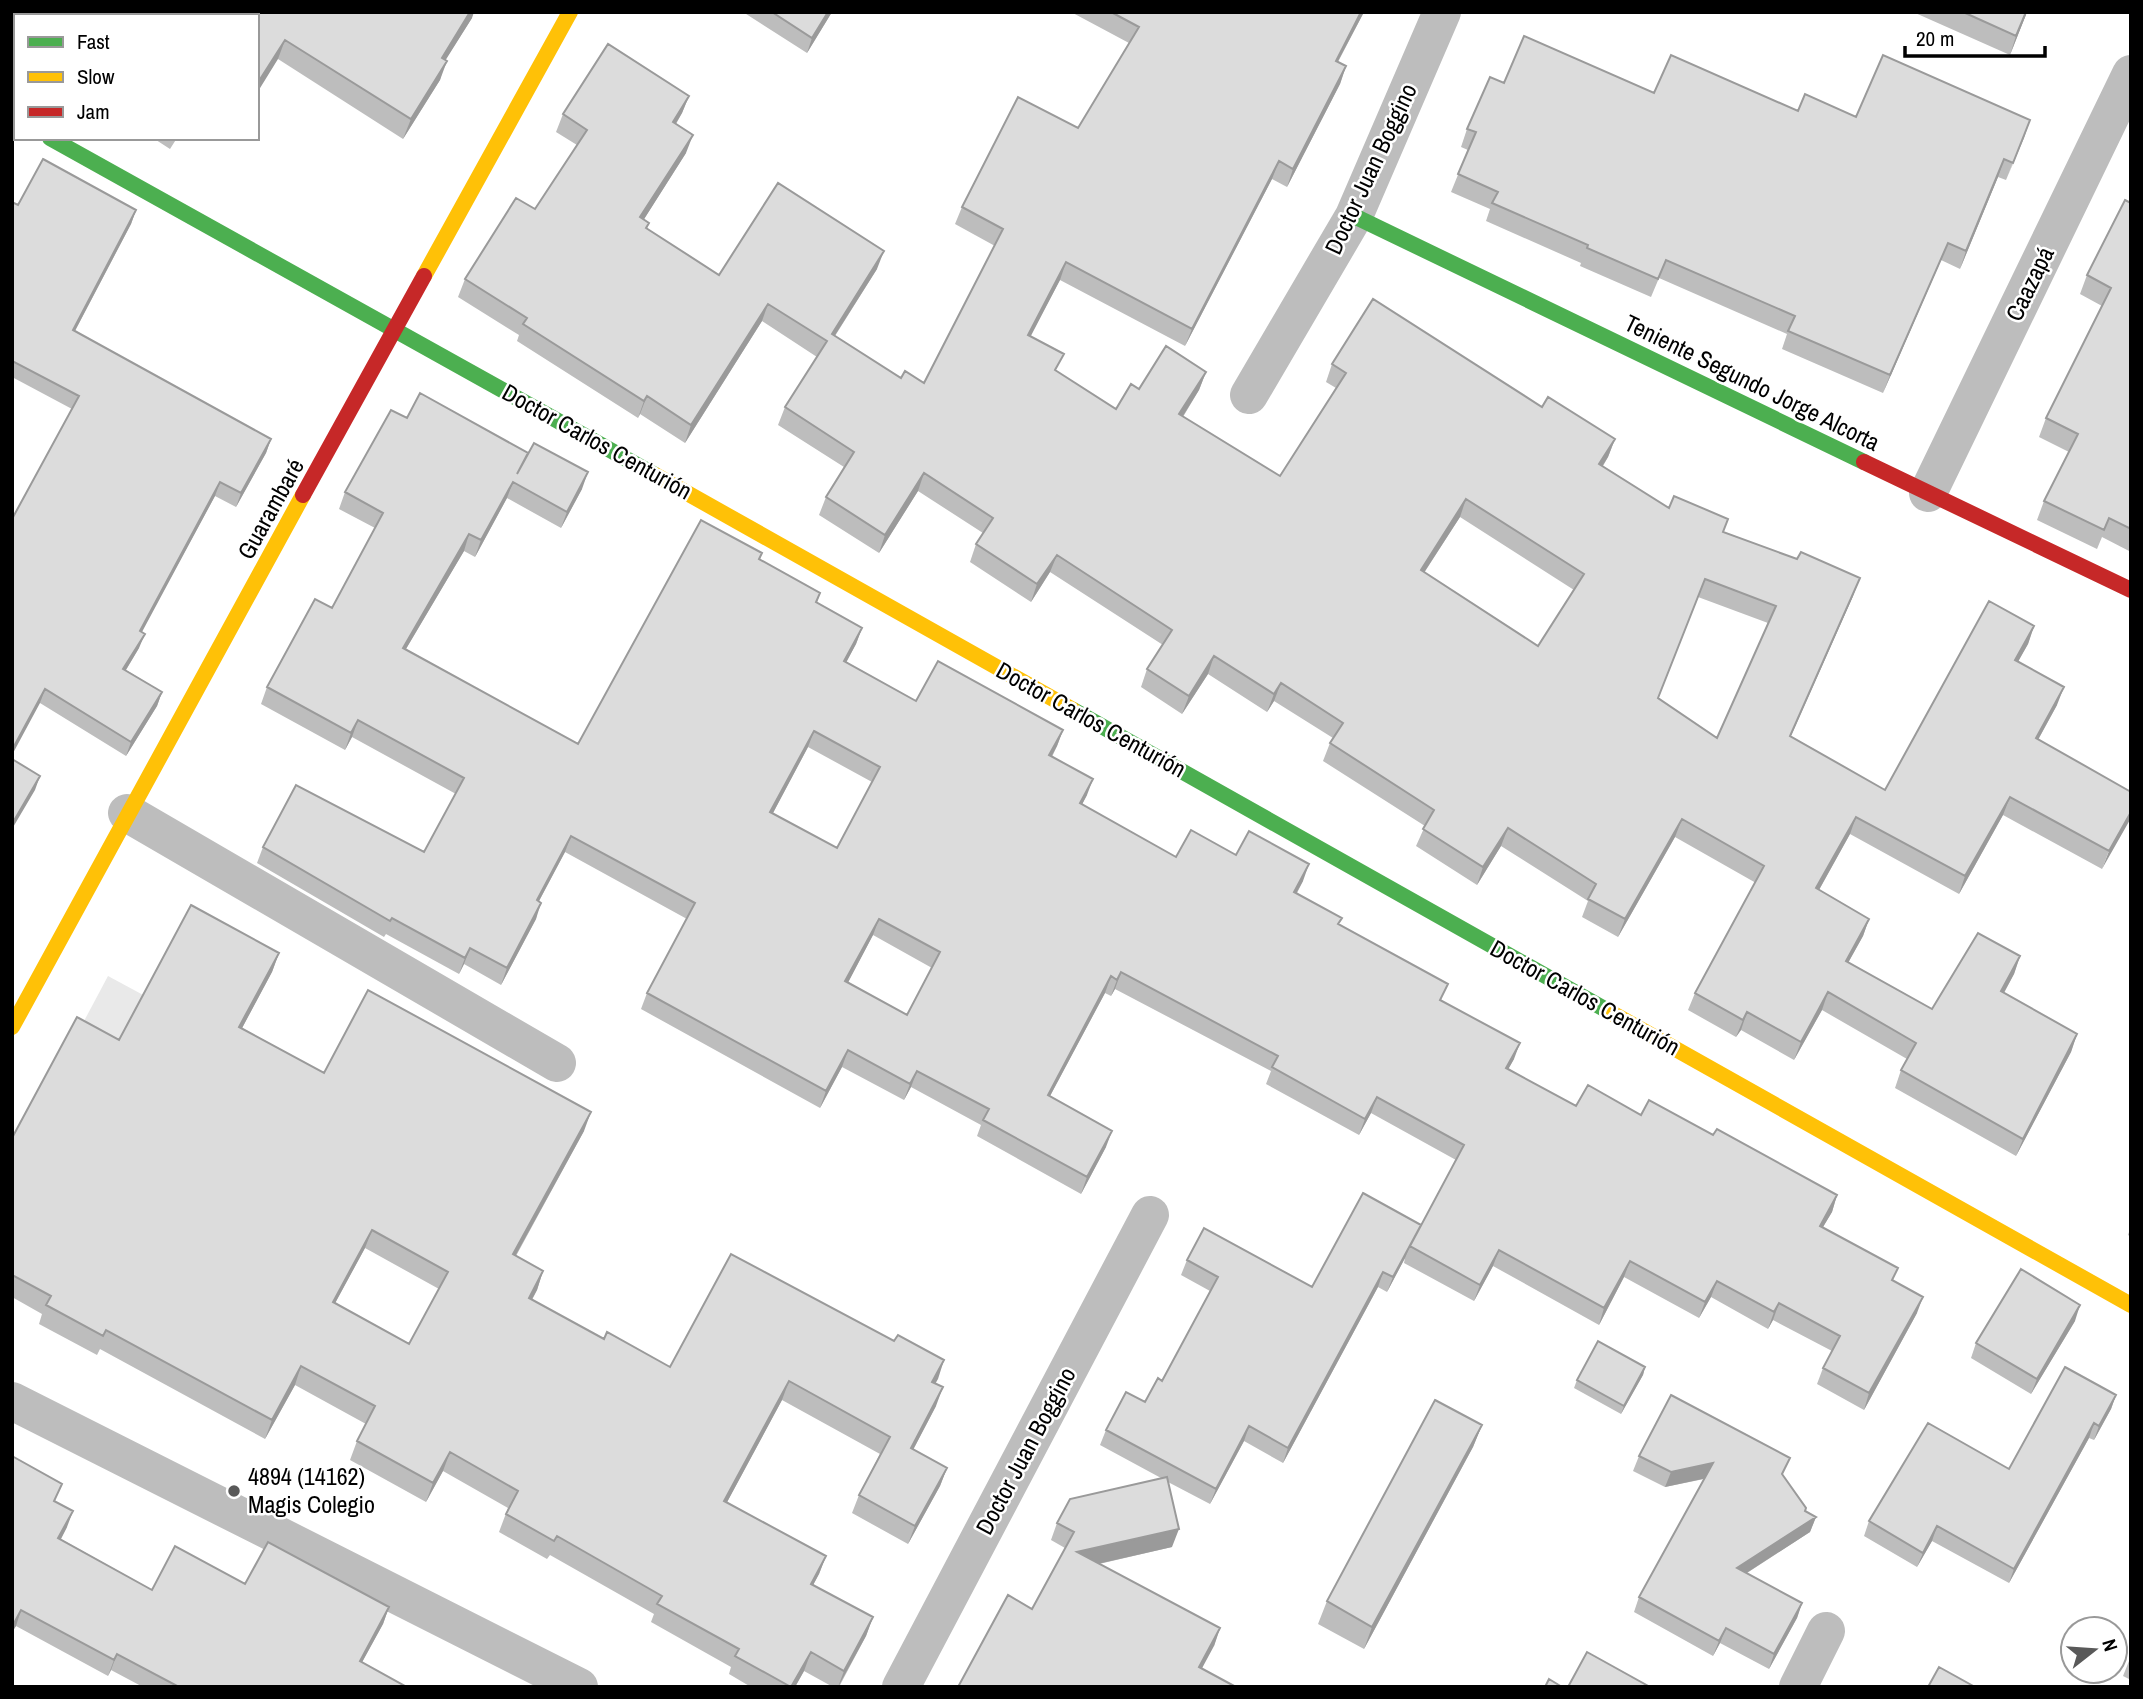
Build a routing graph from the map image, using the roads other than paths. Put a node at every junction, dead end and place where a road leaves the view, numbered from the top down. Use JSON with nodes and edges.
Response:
{"nodes":[{"id":1,"x":570,"y":12,"type":"edge"},
{"id":2,"x":1442,"y":12,"type":"edge"},
{"id":3,"x":2131,"y":74,"type":"edge"},
{"id":4,"x":54,"y":140,"type":"edge"},
{"id":5,"x":1354,"y":216,"type":"junction"},
{"id":6,"x":397,"y":330,"type":"junction"},
{"id":7,"x":1249,"y":395,"type":"dead end"},
{"id":8,"x":1928,"y":493,"type":"junction"},
{"id":9,"x":2131,"y":590,"type":"edge"},
{"id":10,"x":127,"y":813,"type":"junction"},
{"id":11,"x":12,"y":1027,"type":"edge"},
{"id":12,"x":557,"y":1063,"type":"dead end"},
{"id":13,"x":1150,"y":1215,"type":"dead end"},
{"id":14,"x":2131,"y":1305,"type":"edge"},
{"id":15,"x":12,"y":1401,"type":"edge"},
{"id":16,"x":1826,"y":1631,"type":"dead end"},
{"id":17,"x":579,"y":1687,"type":"edge"},
{"id":18,"x":901,"y":1687,"type":"edge"},
{"id":19,"x":1798,"y":1687,"type":"edge"}],
"edges":[{"from":1,"to":6,"type":"street","name":"Guarambaré"},
{"from":2,"to":5,"type":"street","name":"Doctor Juan Boggino"},
{"from":3,"to":8,"type":"street","name":"Caazapá"},
{"from":4,"to":6,"type":"street","name":"Doctor Carlos Centurión"},
{"from":5,"to":7,"type":"street","name":"Doctor Juan Boggino"},
{"from":5,"to":8,"type":"street","name":"Teniente Segundo Jorge Alcorta"},
{"from":6,"to":10,"type":"street","name":"Guarambaré"},
{"from":6,"to":14,"type":"street","name":"Doctor Carlos Centurión"},
{"from":8,"to":9,"type":"street","name":"Teniente Segundo Jorge Alcorta"},
{"from":10,"to":11,"type":"street","name":"Guarambaré"},
{"from":10,"to":12,"type":"street"},
{"from":13,"to":18,"type":"street","name":"Doctor Juan Boggino"},
{"from":15,"to":17,"type":"street"},
{"from":16,"to":19,"type":"street"}]}
